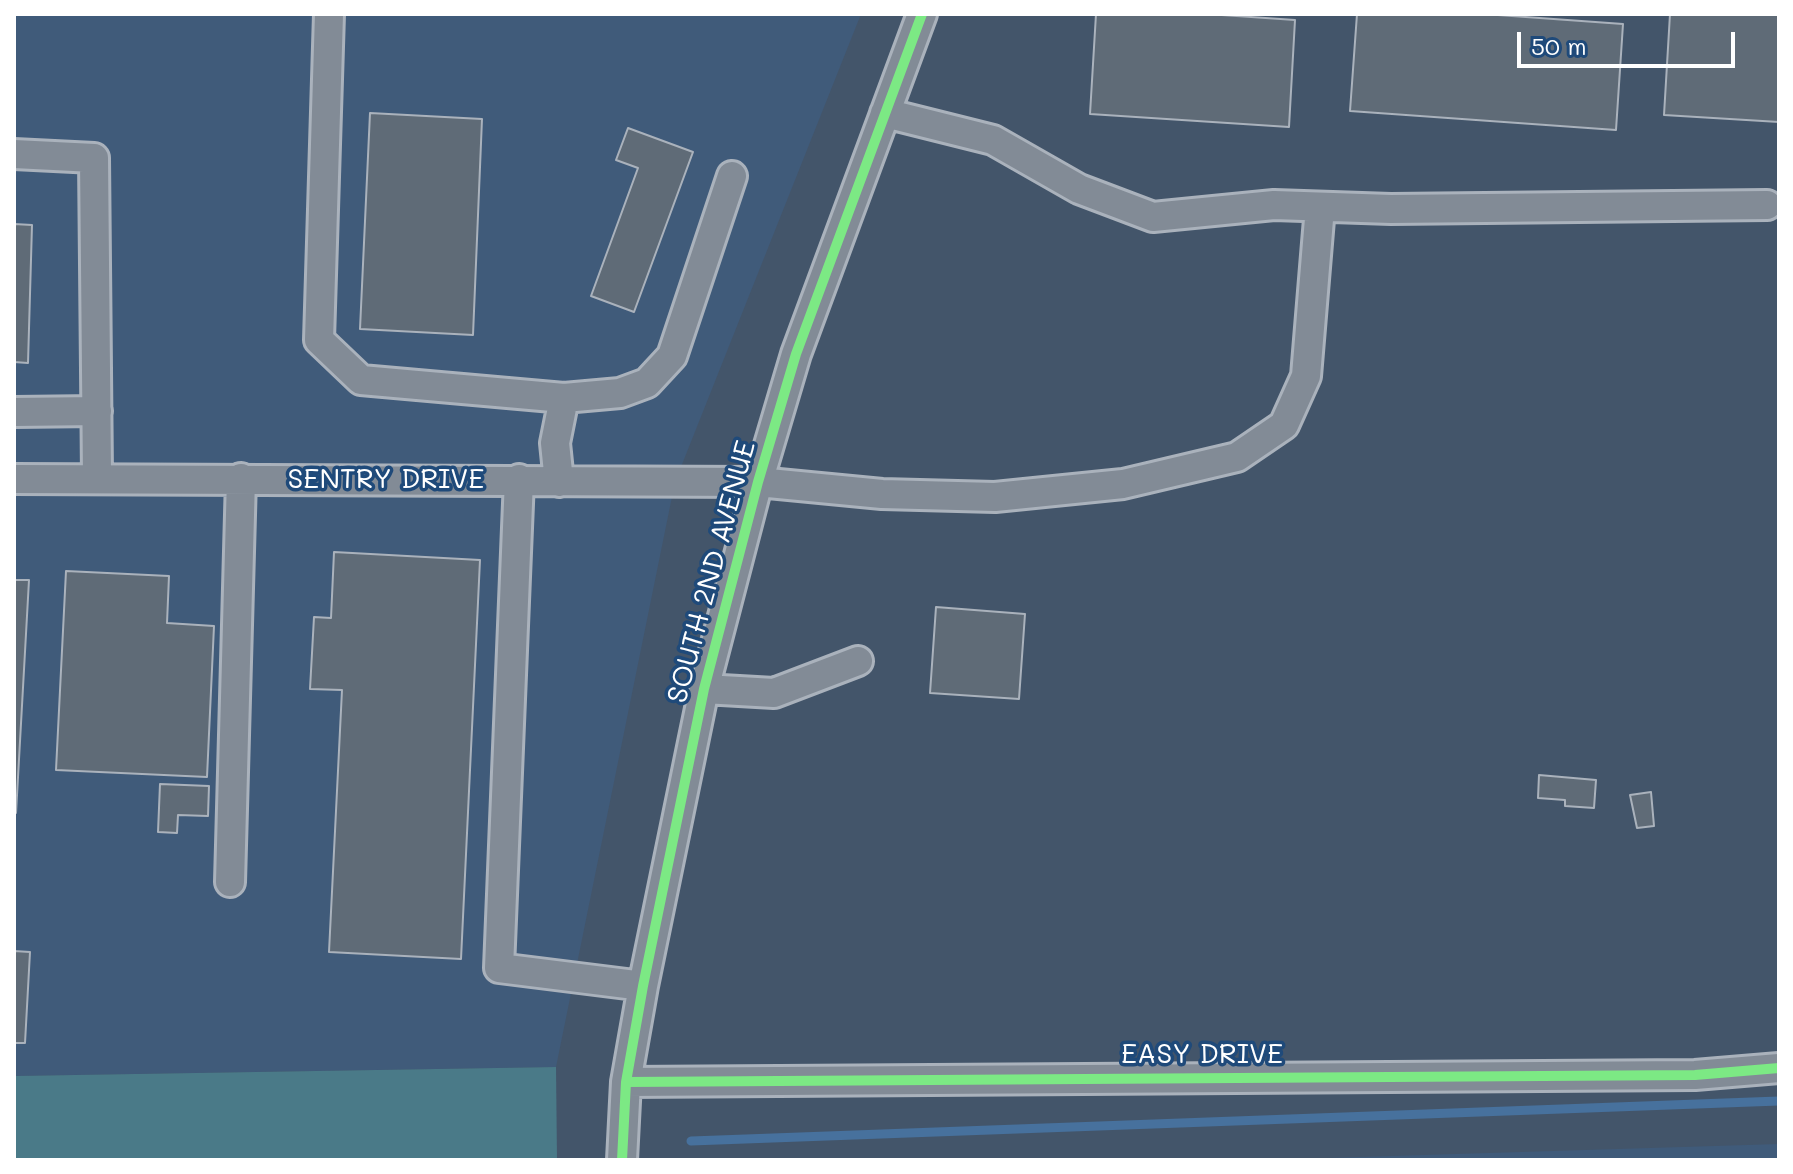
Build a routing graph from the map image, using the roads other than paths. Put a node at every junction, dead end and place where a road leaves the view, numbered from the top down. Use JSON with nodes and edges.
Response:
{"nodes":[{"id":1,"x":329,"y":14,"type":"edge"},
{"id":2,"x":922,"y":14,"type":"edge"},
{"id":3,"x":885,"y":113,"type":"junction"},
{"id":4,"x":14,"y":154,"type":"edge"},
{"id":5,"x":732,"y":176,"type":"dead end"},
{"id":6,"x":1767,"y":205,"type":"dead end"},
{"id":7,"x":1320,"y":207,"type":"junction"},
{"id":8,"x":564,"y":398,"type":"junction"},
{"id":9,"x":97,"y":411,"type":"junction"},
{"id":10,"x":14,"y":412,"type":"edge"},
{"id":11,"x":97,"y":476,"type":"junction"},
{"id":12,"x":241,"y":478,"type":"junction"},
{"id":13,"x":14,"y":479,"type":"edge"},
{"id":14,"x":519,"y":479,"type":"junction"},
{"id":15,"x":559,"y":482,"type":"junction"},
{"id":16,"x":758,"y":482,"type":"junction"},
{"id":17,"x":858,"y":661,"type":"dead end"},
{"id":18,"x":704,"y":689,"type":"junction"},
{"id":19,"x":230,"y":882,"type":"dead end"},
{"id":20,"x":643,"y":986,"type":"junction"},
{"id":21,"x":1779,"y":1068,"type":"edge"},
{"id":22,"x":626,"y":1082,"type":"junction"},
{"id":23,"x":622,"y":1160,"type":"edge"}],
"edges":[{"from":1,"to":8,"type":"street"},
{"from":2,"to":3,"type":"street","name":"SOUTH 2ND AVENUE"},
{"from":3,"to":7,"type":"street"},
{"from":3,"to":16,"type":"street","name":"SOUTH 2ND AVENUE"},
{"from":4,"to":9,"type":"street"},
{"from":5,"to":8,"type":"street"},
{"from":6,"to":7,"type":"street"},
{"from":7,"to":16,"type":"street","name":"SENTRY DRIVE"},
{"from":8,"to":15,"type":"street"},
{"from":9,"to":10,"type":"street"},
{"from":9,"to":11,"type":"street"},
{"from":11,"to":12,"type":"street","name":"SENTRY DRIVE"},
{"from":11,"to":13,"type":"street","name":"SENTRY DRIVE"},
{"from":12,"to":14,"type":"street","name":"SENTRY DRIVE"},
{"from":12,"to":19,"type":"street"},
{"from":14,"to":15,"type":"street","name":"SENTRY DRIVE"},
{"from":14,"to":20,"type":"street"},
{"from":15,"to":16,"type":"street","name":"SENTRY DRIVE"},
{"from":16,"to":18,"type":"street","name":"SOUTH 2ND AVENUE"},
{"from":17,"to":18,"type":"street"},
{"from":18,"to":20,"type":"street","name":"SOUTH 2ND AVENUE"},
{"from":20,"to":22,"type":"street","name":"SOUTH 2ND AVENUE"},
{"from":21,"to":22,"type":"street","name":"EASY DRIVE"},
{"from":22,"to":23,"type":"street","name":"SOUTH 2ND AVENUE"}]}
